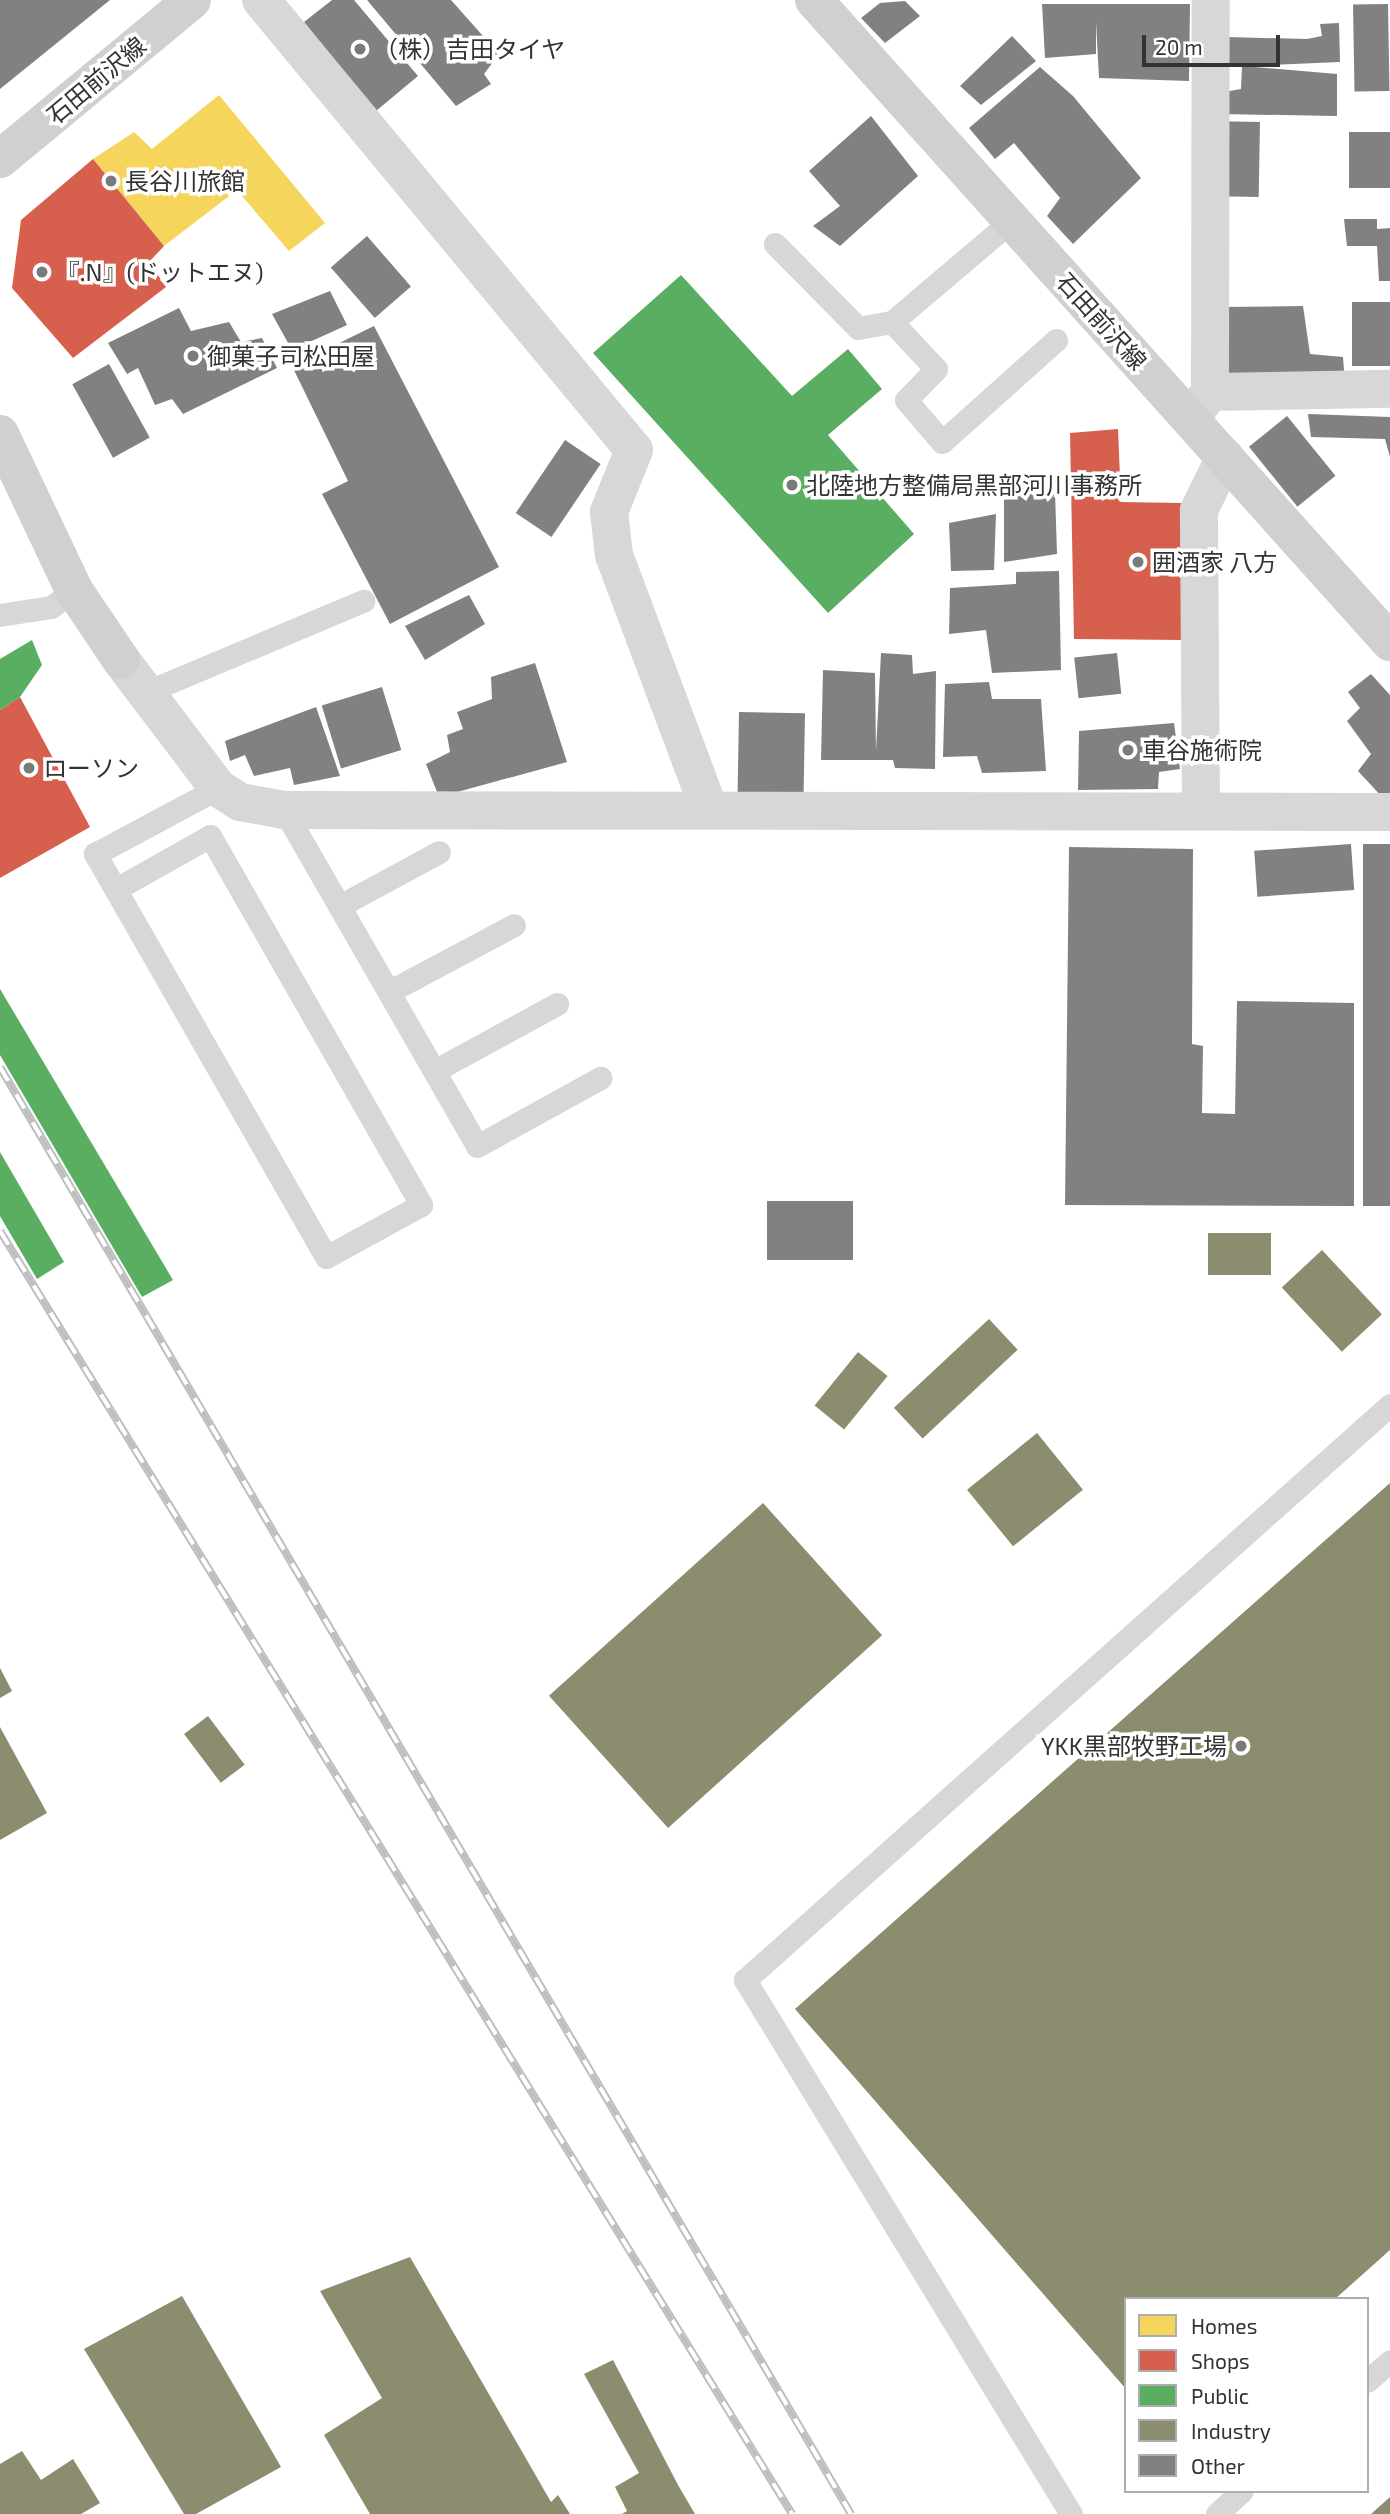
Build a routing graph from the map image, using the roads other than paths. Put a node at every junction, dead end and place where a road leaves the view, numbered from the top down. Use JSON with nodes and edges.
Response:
{"nodes":[{"id":1,"x":192,"y":0,"type":"edge"},
{"id":2,"x":261,"y":0,"type":"edge"},
{"id":3,"x":814,"y":0,"type":"edge"},
{"id":4,"x":1211,"y":0,"type":"edge"},
{"id":5,"x":0,"y":159,"type":"edge"},
{"id":6,"x":1011,"y":221,"type":"junction"},
{"id":7,"x":775,"y":244,"type":"dead end"},
{"id":8,"x":892,"y":322,"type":"junction"},
{"id":9,"x":1056,"y":340,"type":"dead end"},
{"id":10,"x":1390,"y":389,"type":"edge"},
{"id":11,"x":1200,"y":405,"type":"junction"},
{"id":12,"x":0,"y":434,"type":"edge"},
{"id":13,"x":1225,"y":457,"type":"junction"},
{"id":14,"x":74,"y":590,"type":"junction"},
{"id":15,"x":363,"y":601,"type":"dead end"},
{"id":16,"x":0,"y":615,"type":"edge"},
{"id":17,"x":1390,"y":642,"type":"edge"},
{"id":18,"x":121,"y":660,"type":"joint"},
{"id":19,"x":144,"y":693,"type":"junction"},
{"id":20,"x":218,"y":788,"type":"junction"},
{"id":21,"x":709,"y":809,"type":"junction"},
{"id":22,"x":284,"y":810,"type":"junction"},
{"id":23,"x":1201,"y":810,"type":"junction"},
{"id":24,"x":1390,"y":812,"type":"edge"},
{"id":25,"x":439,"y":852,"type":"dead end"},
{"id":26,"x":116,"y":889,"type":"junction"},
{"id":27,"x":342,"y":904,"type":"junction"},
{"id":28,"x":514,"y":925,"type":"dead end"},
{"id":29,"x":392,"y":990,"type":"junction"},
{"id":30,"x":556,"y":1004,"type":"dead end"},
{"id":31,"x":436,"y":1070,"type":"junction"},
{"id":32,"x":600,"y":1078,"type":"dead end"},
{"id":33,"x":1390,"y":1405,"type":"edge"},
{"id":34,"x":1390,"y":2361,"type":"edge"},
{"id":35,"x":1369,"y":2379,"type":"edge"},
{"id":36,"x":1240,"y":2493,"type":"edge"},
{"id":37,"x":1071,"y":2514,"type":"edge"},
{"id":38,"x":1217,"y":2514,"type":"edge"}],
"edges":[{"from":1,"to":5,"type":"main road","name":"石田前沢線"},
{"from":2,"to":21,"type":"street"},
{"from":3,"to":6,"type":"main road","name":"石田前沢線"},
{"from":4,"to":11,"type":"street"},
{"from":6,"to":8,"type":"lane"},
{"from":6,"to":11,"type":"main road","name":"石田前沢線"},
{"from":7,"to":8,"type":"lane"},
{"from":8,"to":9,"type":"lane"},
{"from":10,"to":11,"type":"street"},
{"from":11,"to":13,"type":"main road","name":"石田前沢線"},
{"from":12,"to":14,"type":"main road"},
{"from":13,"to":17,"type":"main road","name":"石田前沢線"},
{"from":13,"to":23,"type":"street"},
{"from":14,"to":16,"type":"lane"},
{"from":14,"to":18,"type":"main road"},
{"from":15,"to":19,"type":"lane"},
{"from":18,"to":19,"type":"street"},
{"from":19,"to":20,"type":"street"},
{"from":20,"to":22,"type":"street"},
{"from":20,"to":26,"type":"lane"},
{"from":21,"to":22,"type":"street"},
{"from":21,"to":23,"type":"street"},
{"from":22,"to":27,"type":"lane"},
{"from":23,"to":24,"type":"street"},
{"from":25,"to":27,"type":"lane"},
{"from":26,"to":26,"type":"lane"},
{"from":27,"to":29,"type":"lane"},
{"from":28,"to":29,"type":"lane"},
{"from":29,"to":31,"type":"lane"},
{"from":30,"to":31,"type":"lane"},
{"from":31,"to":32,"type":"lane"},
{"from":33,"to":37,"type":"lane"},
{"from":34,"to":35,"type":"lane"},
{"from":36,"to":38,"type":"lane"}]}
